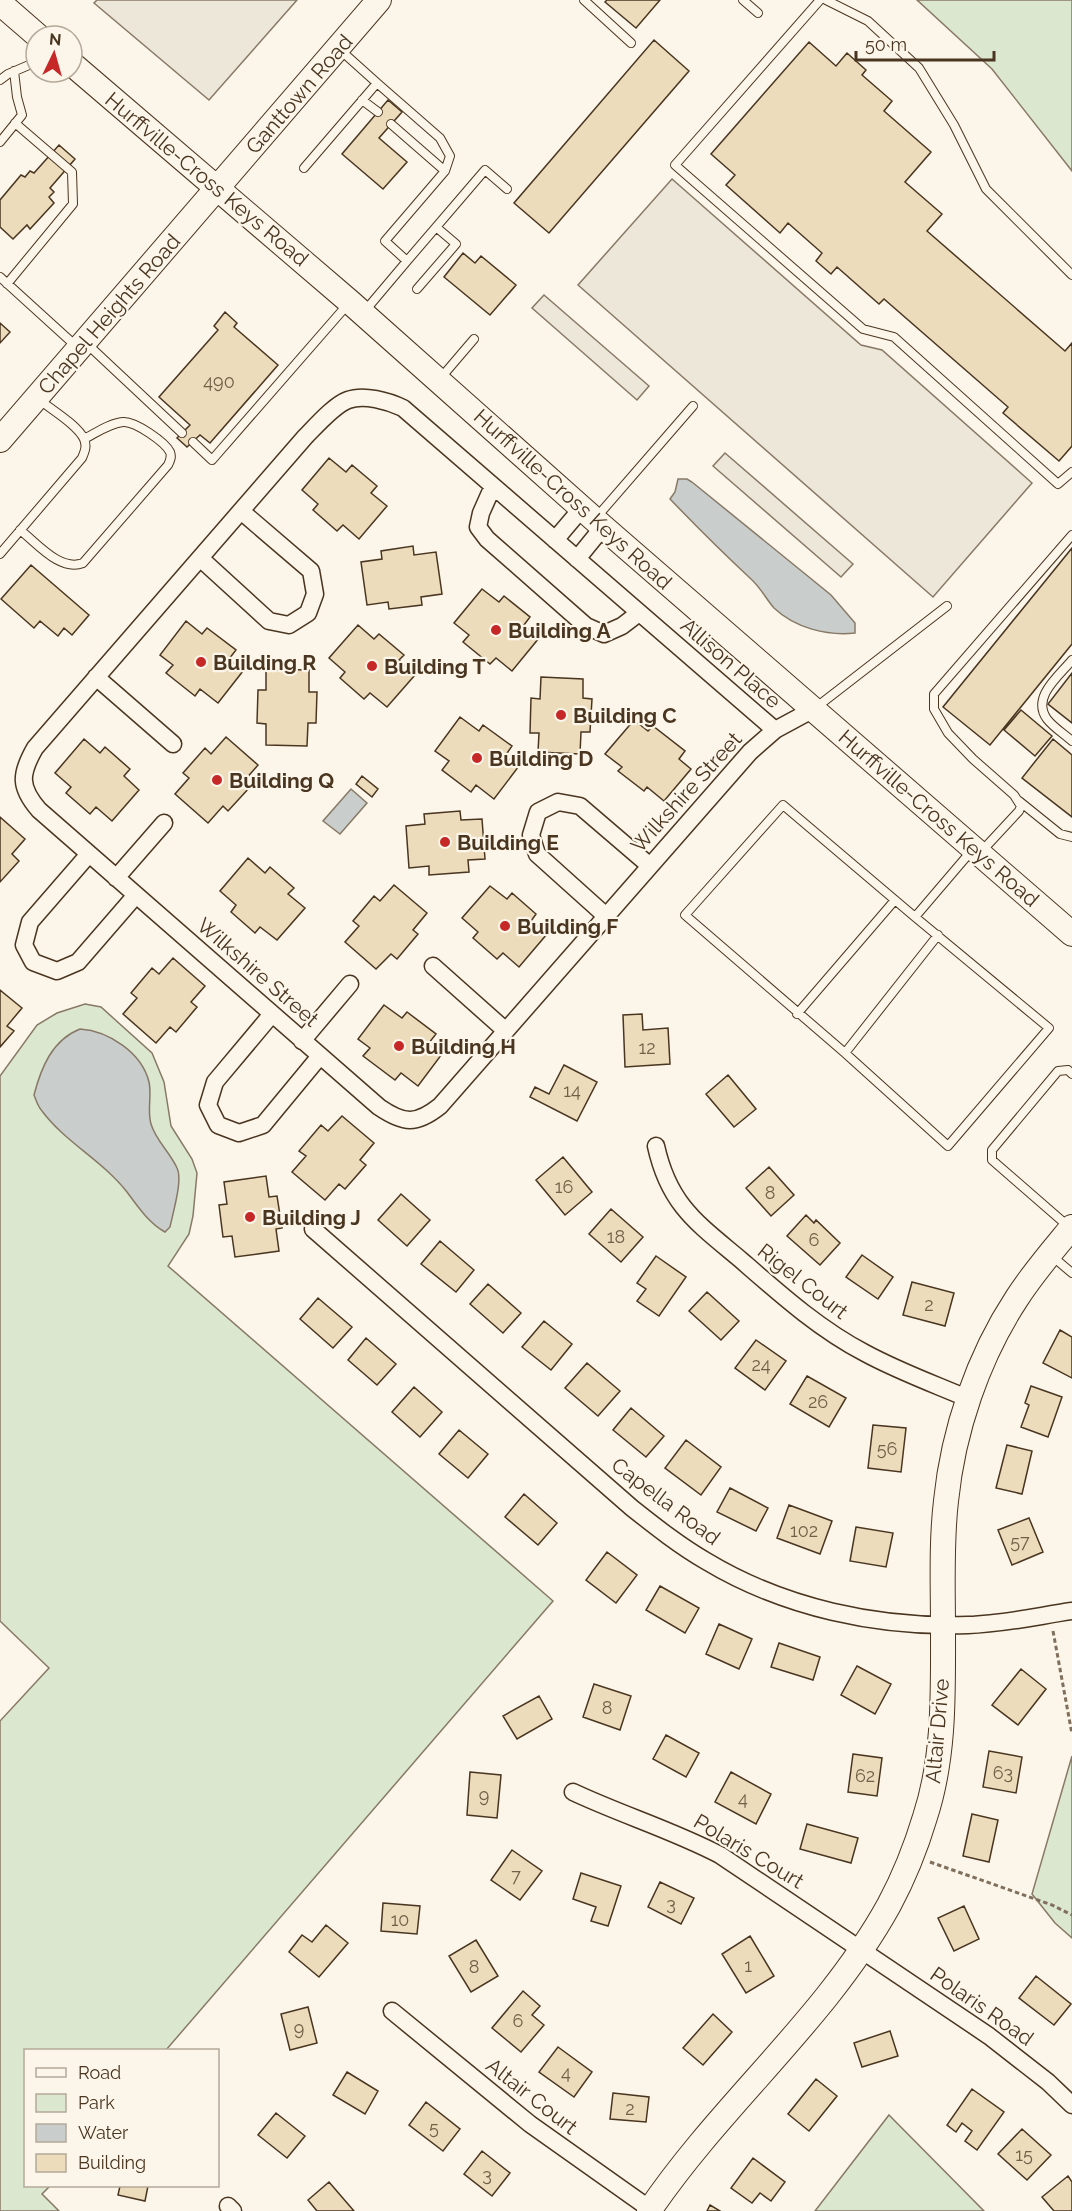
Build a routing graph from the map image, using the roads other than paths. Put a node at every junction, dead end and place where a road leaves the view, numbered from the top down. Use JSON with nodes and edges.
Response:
{"nodes":[{"id":1,"x":380,"y":0,"type":"edge"},
{"id":2,"x":584,"y":0,"type":"edge"},
{"id":3,"x":743,"y":0,"type":"edge"},
{"id":4,"x":820,"y":0,"type":"edge"},
{"id":5,"x":826,"y":0,"type":"edge"},
{"id":6,"x":0,"y":3,"type":"edge"},
{"id":7,"x":758,"y":13,"type":"dead end"},
{"id":8,"x":24,"y":24,"type":"edge"},
{"id":9,"x":631,"y":42,"type":"dead end"},
{"id":10,"x":338,"y":48,"type":"junction"},
{"id":11,"x":24,"y":67,"type":"edge"},
{"id":12,"x":14,"y":71,"type":"junction"},
{"id":13,"x":84,"y":74,"type":"edge"},
{"id":14,"x":0,"y":80,"type":"edge"},
{"id":15,"x":376,"y":83,"type":"junction"},
{"id":16,"x":362,"y":100,"type":"junction"},
{"id":17,"x":378,"y":112,"type":"dead end"},
{"id":18,"x":15,"y":123,"type":"junction"},
{"id":19,"x":391,"y":124,"type":"dead end"},
{"id":20,"x":0,"y":142,"type":"edge"},
{"id":21,"x":304,"y":168,"type":"dead end"},
{"id":22,"x":445,"y":171,"type":"junction"},
{"id":23,"x":218,"y":187,"type":"junction"},
{"id":24,"x":507,"y":189,"type":"dead end"},
{"id":25,"x":436,"y":226,"type":"junction"},
{"id":26,"x":407,"y":261,"type":"junction"},
{"id":27,"x":1072,"y":275,"type":"edge"},
{"id":28,"x":0,"y":277,"type":"edge"},
{"id":29,"x":7,"y":284,"type":"junction"},
{"id":30,"x":417,"y":289,"type":"dead end"},
{"id":31,"x":357,"y":307,"type":"junction"},
{"id":32,"x":474,"y":339,"type":"dead end"},
{"id":33,"x":83,"y":346,"type":"junction"},
{"id":34,"x":439,"y":380,"type":"junction"},
{"id":35,"x":37,"y":399,"type":"junction"},
{"id":36,"x":693,"y":406,"type":"dead end"},
{"id":37,"x":182,"y":433,"type":"dead end"},
{"id":38,"x":305,"y":437,"type":"joint"},
{"id":39,"x":84,"y":439,"type":"junction"},
{"id":40,"x":0,"y":440,"type":"edge"},
{"id":41,"x":193,"y":442,"type":"dead end"},
{"id":42,"x":1072,"y":472,"type":"edge"},
{"id":43,"x":493,"y":486,"type":"junction"},
{"id":44,"x":241,"y":511,"type":"junction"},
{"id":45,"x":593,"y":518,"type":"junction"},
{"id":46,"x":21,"y":530,"type":"junction"},
{"id":47,"x":1072,"y":535,"type":"edge"},
{"id":48,"x":555,"y":540,"type":"junction"},
{"id":49,"x":0,"y":554,"type":"edge"},
{"id":50,"x":200,"y":558,"type":"junction"},
{"id":51,"x":577,"y":559,"type":"junction"},
{"id":52,"x":947,"y":606,"type":"dead end"},
{"id":53,"x":639,"y":613,"type":"junction"},
{"id":54,"x":1072,"y":660,"type":"edge"},
{"id":55,"x":96,"y":677,"type":"junction"},
{"id":56,"x":814,"y":709,"type":"junction"},
{"id":57,"x":775,"y":730,"type":"junction"},
{"id":58,"x":1072,"y":741,"type":"edge"},
{"id":59,"x":173,"y":744,"type":"dead end"},
{"id":60,"x":1019,"y":801,"type":"junction"},
{"id":61,"x":164,"y":823,"type":"dead end"},
{"id":62,"x":1072,"y":837,"type":"edge"},
{"id":63,"x":977,"y":852,"type":"junction"},
{"id":64,"x":89,"y":854,"type":"junction"},
{"id":65,"x":650,"y":866,"type":"junction"},
{"id":66,"x":116,"y":878,"type":"junction"},
{"id":67,"x":136,"y":895,"type":"junction"},
{"id":68,"x":895,"y":900,"type":"junction"},
{"id":69,"x":606,"y":916,"type":"junction"},
{"id":70,"x":915,"y":917,"type":"junction"},
{"id":71,"x":1072,"y":934,"type":"edge"},
{"id":72,"x":938,"y":935,"type":"junction"},
{"id":73,"x":433,"y":966,"type":"dead end"},
{"id":74,"x":350,"y":984,"type":"dead end"},
{"id":75,"x":272,"y":1014,"type":"junction"},
{"id":76,"x":797,"y":1014,"type":"junction"},
{"id":77,"x":506,"y":1031,"type":"junction"},
{"id":78,"x":302,"y":1041,"type":"junction"},
{"id":79,"x":845,"y":1053,"type":"junction"},
{"id":80,"x":320,"y":1056,"type":"junction"},
{"id":81,"x":1070,"y":1072,"type":"edge"},
{"id":82,"x":656,"y":1146,"type":"dead end"},
{"id":83,"x":1071,"y":1228,"type":"edge"},
{"id":84,"x":313,"y":1229,"type":"dead end"},
{"id":85,"x":1049,"y":1254,"type":"junction"},
{"id":86,"x":1072,"y":1273,"type":"edge"},
{"id":87,"x":969,"y":1399,"type":"junction"},
{"id":88,"x":1072,"y":1611,"type":"edge"},
{"id":89,"x":943,"y":1625,"type":"junction"},
{"id":90,"x":573,"y":1792,"type":"dead end"},
{"id":91,"x":861,"y":1949,"type":"junction"},
{"id":92,"x":392,"y":2011,"type":"dead end"},
{"id":93,"x":1072,"y":2105,"type":"edge"},
{"id":94,"x":649,"y":2210,"type":"edge"}],
"edges":[{"from":1,"to":10,"type":"street","name":"Ganttown Road"},
{"from":2,"to":9,"type":"lane"},
{"from":3,"to":7,"type":"lane"},
{"from":4,"to":42,"type":"lane"},
{"from":5,"to":27,"type":"lane"},
{"from":6,"to":8,"type":"street"},
{"from":10,"to":15,"type":"lane"},
{"from":10,"to":23,"type":"street","name":"Ganttown Road"},
{"from":11,"to":12,"type":"lane"},
{"from":12,"to":14,"type":"lane"},
{"from":12,"to":18,"type":"lane"},
{"from":13,"to":23,"type":"street","name":"Hurffville-Cross Keys Road"},
{"from":15,"to":16,"type":"lane"},
{"from":15,"to":22,"type":"lane"},
{"from":16,"to":17,"type":"lane"},
{"from":16,"to":21,"type":"lane"},
{"from":18,"to":20,"type":"lane"},
{"from":18,"to":29,"type":"lane"},
{"from":19,"to":22,"type":"lane"},
{"from":22,"to":26,"type":"lane"},
{"from":23,"to":31,"type":"street","name":"Hurffville-Cross Keys Road"},
{"from":23,"to":33,"type":"street","name":"Chapel Heights Road"},
{"from":24,"to":25,"type":"lane"},
{"from":25,"to":26,"type":"lane"},
{"from":25,"to":30,"type":"lane"},
{"from":26,"to":31,"type":"lane"},
{"from":28,"to":29,"type":"lane"},
{"from":29,"to":33,"type":"lane"},
{"from":31,"to":34,"type":"street","name":"Hurffville-Cross Keys Road"},
{"from":31,"to":41,"type":"lane"},
{"from":32,"to":34,"type":"lane"},
{"from":33,"to":35,"type":"street","name":"Chapel Heights Road"},
{"from":33,"to":37,"type":"lane"},
{"from":34,"to":45,"type":"street","name":"Hurffville-Cross Keys Road"},
{"from":35,"to":39,"type":"lane"},
{"from":35,"to":40,"type":"street","name":"Chapel Heights Road"},
{"from":36,"to":45,"type":"lane"},
{"from":38,"to":43,"type":"street","name":"Allison Place"},
{"from":38,"to":44,"type":"street","name":"Wilkshire Street"},
{"from":39,"to":46,"type":"lane"},
{"from":39,"to":46,"type":"lane"},
{"from":43,"to":48,"type":"street","name":"Allison Place"},
{"from":43,"to":53,"type":"street"},
{"from":44,"to":50,"type":"street","name":"Wilkshire Street"},
{"from":44,"to":50,"type":"street"},
{"from":45,"to":48,"type":"street"},
{"from":45,"to":51,"type":"street"},
{"from":45,"to":56,"type":"street","name":"Hurffville-Cross Keys Road"},
{"from":46,"to":49,"type":"lane"},
{"from":47,"to":60,"type":"lane"},
{"from":48,"to":51,"type":"street","name":"Allison Place"},
{"from":50,"to":55,"type":"street","name":"Wilkshire Street"},
{"from":51,"to":53,"type":"street","name":"Allison Place"},
{"from":52,"to":56,"type":"lane"},
{"from":53,"to":57,"type":"street","name":"Allison Place"},
{"from":54,"to":58,"type":"lane"},
{"from":55,"to":59,"type":"street"},
{"from":55,"to":64,"type":"street","name":"Wilkshire Street"},
{"from":56,"to":57,"type":"street","name":"Wilkshire Street"},
{"from":56,"to":63,"type":"street","name":"Hurffville-Cross Keys Road"},
{"from":57,"to":65,"type":"street","name":"Wilkshire Street"},
{"from":60,"to":62,"type":"lane"},
{"from":60,"to":63,"type":"lane"},
{"from":61,"to":66,"type":"street"},
{"from":63,"to":70,"type":"lane"},
{"from":63,"to":71,"type":"street","name":"Hurffville-Cross Keys Road"},
{"from":64,"to":66,"type":"street","name":"Wilkshire Street"},
{"from":64,"to":67,"type":"street"},
{"from":65,"to":69,"type":"street","name":"Wilkshire Street"},
{"from":65,"to":69,"type":"street"},
{"from":66,"to":67,"type":"street","name":"Wilkshire Street"},
{"from":67,"to":75,"type":"street","name":"Wilkshire Street"},
{"from":68,"to":70,"type":"lane"},
{"from":68,"to":76,"type":"lane"},
{"from":68,"to":76,"type":"lane"},
{"from":69,"to":77,"type":"street","name":"Wilkshire Street"},
{"from":70,"to":72,"type":"lane"},
{"from":72,"to":79,"type":"lane"},
{"from":72,"to":79,"type":"lane"},
{"from":73,"to":77,"type":"street"},
{"from":74,"to":78,"type":"street"},
{"from":75,"to":78,"type":"street","name":"Wilkshire Street"},
{"from":75,"to":80,"type":"street"},
{"from":76,"to":79,"type":"lane"},
{"from":77,"to":80,"type":"street","name":"Wilkshire Street"},
{"from":78,"to":80,"type":"street","name":"Wilkshire Street"},
{"from":81,"to":83,"type":"lane"},
{"from":82,"to":87,"type":"street","name":"Rigel Court"},
{"from":83,"to":85,"type":"street","name":"Altair Drive"},
{"from":84,"to":89,"type":"street","name":"Capella Road"},
{"from":85,"to":86,"type":"lane"},
{"from":85,"to":87,"type":"street","name":"Altair Drive"},
{"from":87,"to":89,"type":"street","name":"Altair Drive"},
{"from":88,"to":89,"type":"street","name":"Capella Road"},
{"from":89,"to":91,"type":"street","name":"Altair Drive"},
{"from":90,"to":91,"type":"street","name":"Polaris Court"},
{"from":91,"to":93,"type":"street","name":"Polaris Road"},
{"from":91,"to":94,"type":"street","name":"Altair Drive"},
{"from":92,"to":94,"type":"street","name":"Altair Court"}]}
